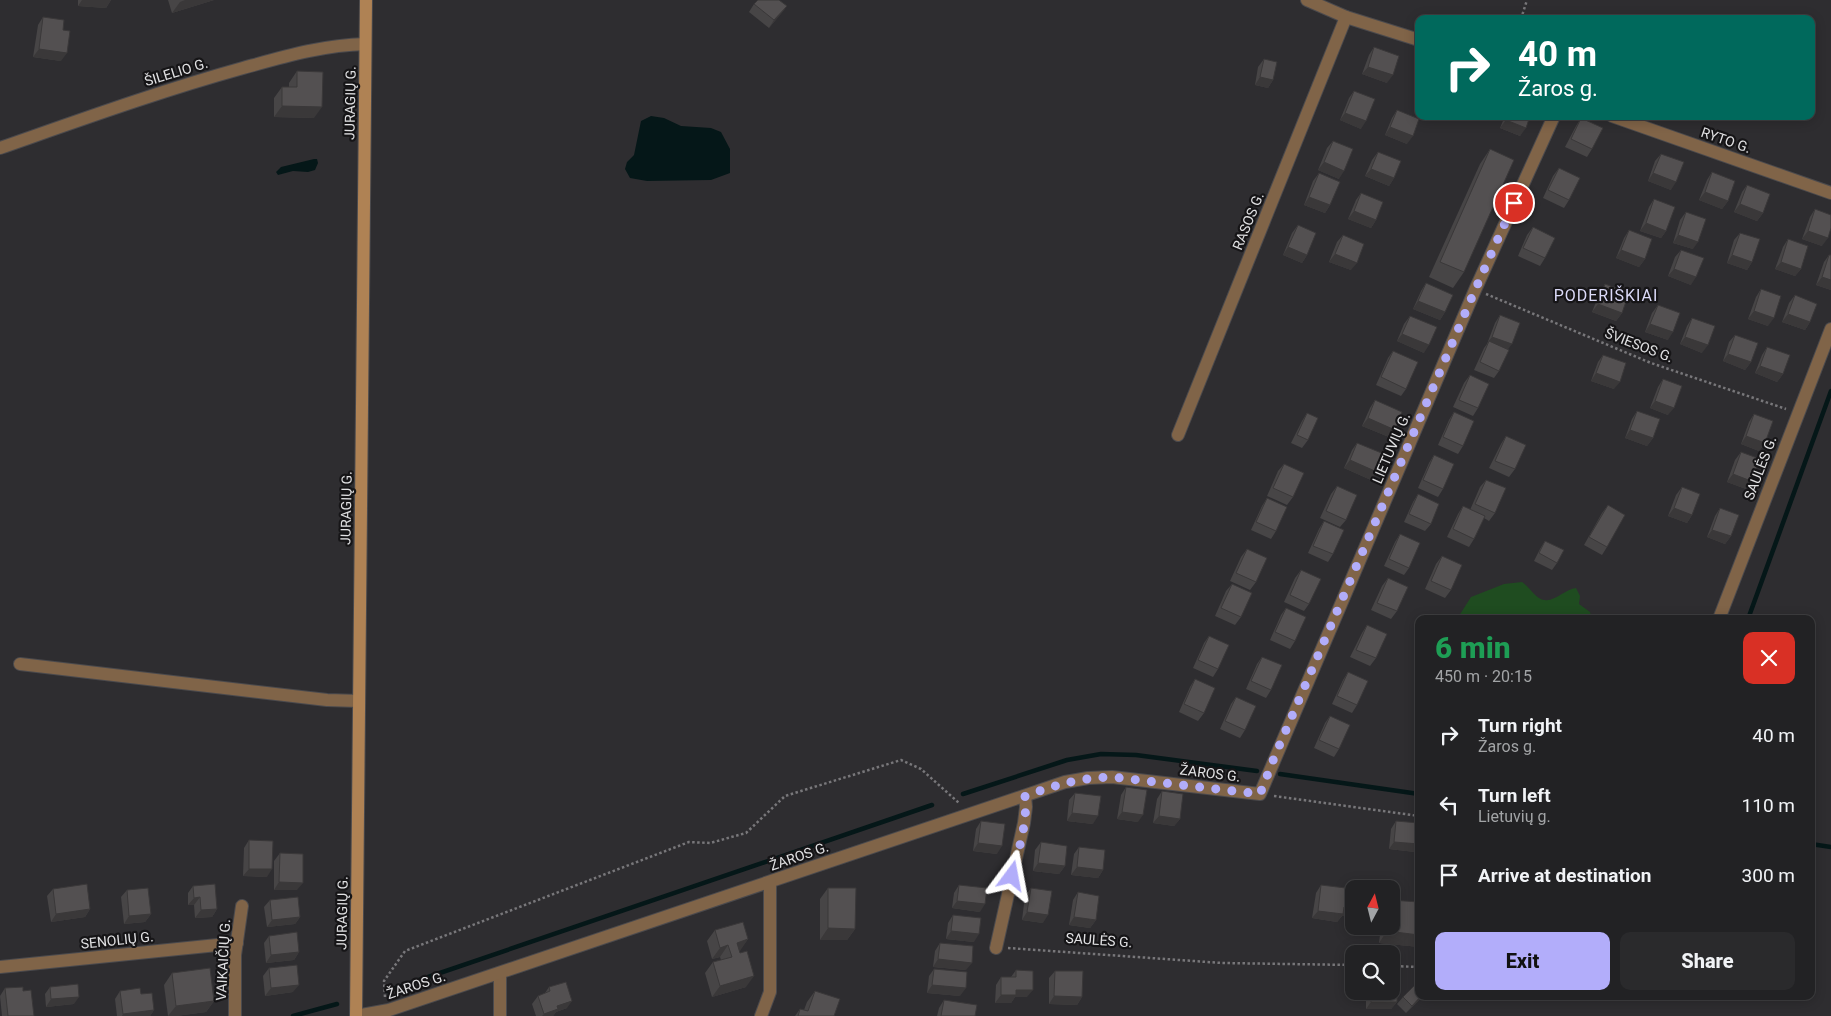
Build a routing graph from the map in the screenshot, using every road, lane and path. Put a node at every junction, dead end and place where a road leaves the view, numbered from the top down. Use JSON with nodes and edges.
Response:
{"nodes":[{"id":1,"x":366,"y":0,"type":"edge"},
{"id":2,"x":1307,"y":0,"type":"edge"},
{"id":3,"x":1526,"y":0,"type":"edge"},
{"id":4,"x":1522,"y":15,"type":"edge"},
{"id":5,"x":1346,"y":17,"type":"junction"},
{"id":6,"x":1415,"y":39,"type":"edge"},
{"id":7,"x":366,"y":44,"type":"junction"},
{"id":8,"x":1552,"y":120,"type":"edge"},
{"id":9,"x":1624,"y":120,"type":"edge"},
{"id":10,"x":0,"y":148,"type":"edge"},
{"id":11,"x":1831,"y":192,"type":"edge"},
{"id":12,"x":1475,"y":290,"type":"junction"},
{"id":13,"x":1831,"y":329,"type":"edge"},
{"id":14,"x":1798,"y":413,"type":"junction"},
{"id":15,"x":1178,"y":435,"type":"dead end"},
{"id":16,"x":1721,"y":615,"type":"edge"},
{"id":17,"x":20,"y":664,"type":"dead end"},
{"id":18,"x":359,"y":701,"type":"junction"},
{"id":19,"x":1260,"y":794,"type":"junction"},
{"id":20,"x":1025,"y":796,"type":"junction"},
{"id":21,"x":972,"y":814,"type":"junction"},
{"id":22,"x":1415,"y":815,"type":"edge"},
{"id":23,"x":770,"y":882,"type":"junction"},
{"id":24,"x":242,"y":906,"type":"dead end"},
{"id":25,"x":237,"y":943,"type":"junction"},
{"id":26,"x":996,"y":948,"type":"joint"},
{"id":27,"x":1345,"y":965,"type":"edge"},
{"id":28,"x":1400,"y":966,"type":"edge"},
{"id":29,"x":0,"y":967,"type":"edge"},
{"id":30,"x":1415,"y":967,"type":"edge"},
{"id":31,"x":500,"y":973,"type":"junction"},
{"id":32,"x":386,"y":1011,"type":"junction"},
{"id":33,"x":235,"y":1016,"type":"edge"},
{"id":34,"x":356,"y":1016,"type":"edge"},
{"id":35,"x":500,"y":1016,"type":"edge"},
{"id":36,"x":761,"y":1016,"type":"edge"}],
"edges":[{"from":1,"to":7,"type":"main road","name":"JURAGIŲ G."},
{"from":2,"to":5,"type":"street"},
{"from":3,"to":4,"type":"path"},
{"from":5,"to":6,"type":"street"},
{"from":5,"to":15,"type":"street","name":"RASOS G."},
{"from":7,"to":10,"type":"street","name":"ŠILELIO G."},
{"from":7,"to":18,"type":"main road","name":"JURAGIŲ G."},
{"from":8,"to":12,"type":"street","name":"LIETUVIŲ G."},
{"from":9,"to":11,"type":"street","name":"RYTO G."},
{"from":12,"to":14,"type":"path","name":"ŠVIESOS G."},
{"from":12,"to":19,"type":"street","name":"LIETUVIŲ G."},
{"from":13,"to":14,"type":"street","name":"SAULĖS G."},
{"from":14,"to":16,"type":"street","name":"SAULĖS G."},
{"from":17,"to":18,"type":"street"},
{"from":18,"to":34,"type":"main road","name":"JURAGIŲ G."},
{"from":19,"to":20,"type":"street","name":"ŽAROS G."},
{"from":19,"to":22,"type":"path"},
{"from":20,"to":21,"type":"street","name":"ŽAROS G."},
{"from":20,"to":26,"type":"street"},
{"from":21,"to":23,"type":"street","name":"ŽAROS G."},
{"from":21,"to":32,"type":"path"},
{"from":23,"to":31,"type":"street","name":"ŽAROS G."},
{"from":23,"to":36,"type":"street"},
{"from":24,"to":25,"type":"street","name":"VAIKAIČIŲ G."},
{"from":25,"to":29,"type":"street","name":"SENOLIŲ G."},
{"from":25,"to":33,"type":"street","name":"VAIKAIČIŲ G."},
{"from":26,"to":27,"type":"path","name":"SAULĖS G."},
{"from":28,"to":30,"type":"path"},
{"from":31,"to":32,"type":"street","name":"ŽAROS G."},
{"from":31,"to":35,"type":"street"},
{"from":32,"to":34,"type":"street","name":"ŽAROS G."}]}
